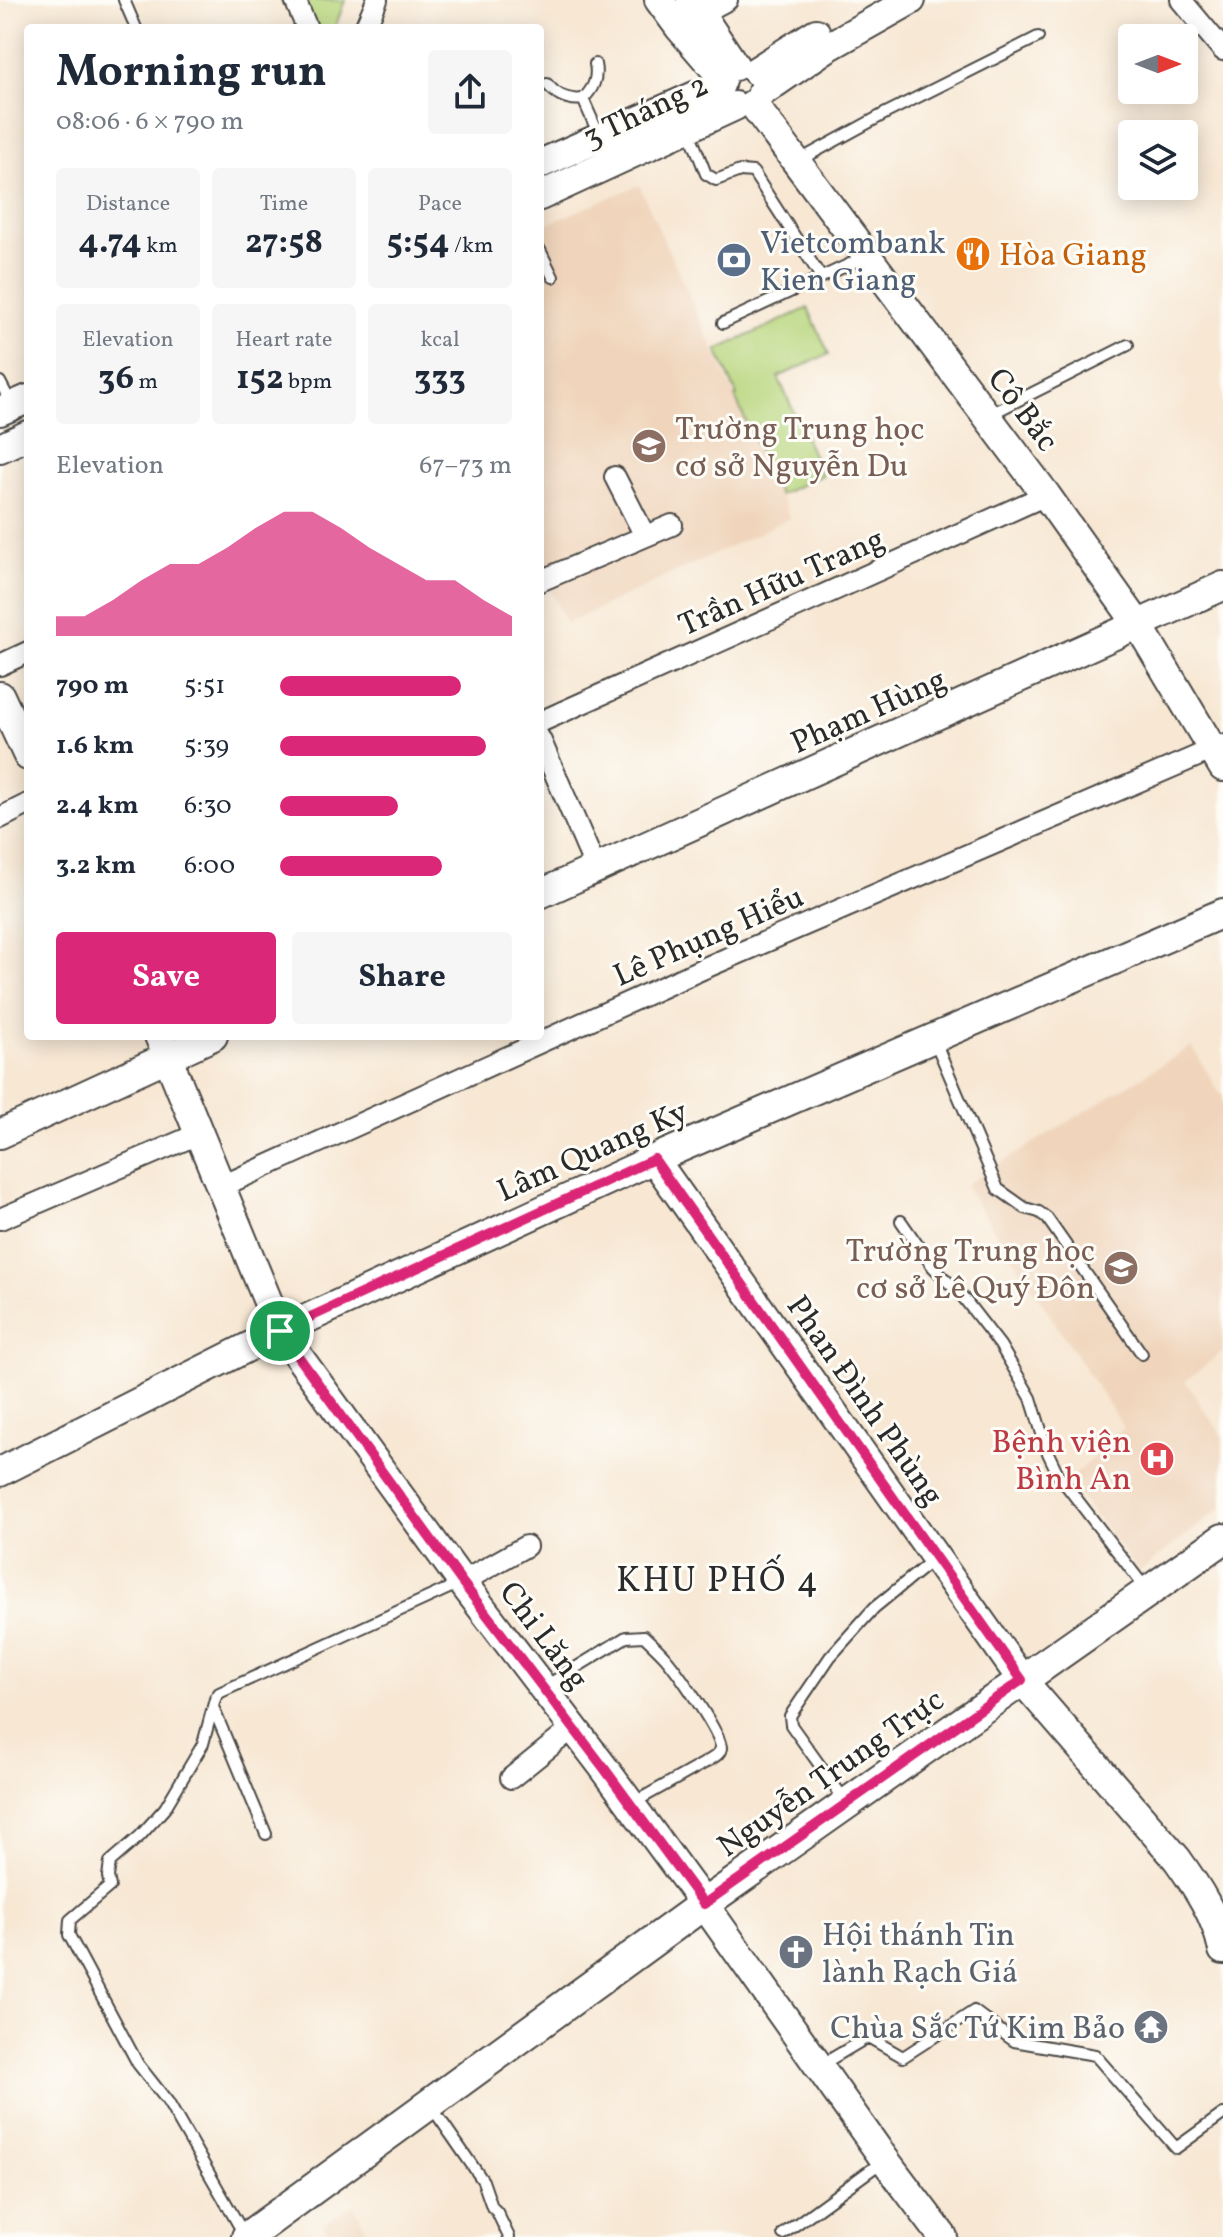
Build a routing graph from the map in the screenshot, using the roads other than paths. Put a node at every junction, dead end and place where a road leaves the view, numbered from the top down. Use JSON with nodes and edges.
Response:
{"nodes":[{"id":1,"x":124,"y":0,"type":"edge"},
{"id":2,"x":295,"y":0,"type":"edge"},
{"id":3,"x":377,"y":0,"type":"edge"},
{"id":4,"x":659,"y":0,"type":"edge"},
{"id":5,"x":727,"y":0,"type":"edge"},
{"id":6,"x":876,"y":0,"type":"edge"},
{"id":7,"x":911,"y":0,"type":"edge"},
{"id":8,"x":1181,"y":0,"type":"edge"},
{"id":9,"x":696,"y":7,"type":"edge"},
{"id":10,"x":134,"y":24,"type":"edge"},
{"id":11,"x":305,"y":24,"type":"edge"},
{"id":12,"x":367,"y":24,"type":"edge"},
{"id":13,"x":1038,"y":37,"type":"dead end"},
{"id":14,"x":823,"y":39,"type":"junction"},
{"id":15,"x":1223,"y":50,"type":"edge"},
{"id":16,"x":595,"y":64,"type":"dead end"},
{"id":17,"x":547,"y":84,"type":"dead end"},
{"id":18,"x":740,"y":86,"type":"junction"},
{"id":19,"x":583,"y":99,"type":"junction"},
{"id":20,"x":688,"y":128,"type":"junction"},
{"id":21,"x":600,"y":137,"type":"junction"},
{"id":22,"x":544,"y":162,"type":"edge"},
{"id":23,"x":796,"y":162,"type":"junction"},
{"id":24,"x":544,"y":194,"type":"edge"},
{"id":25,"x":867,"y":256,"type":"junction"},
{"id":26,"x":544,"y":258,"type":"edge"},
{"id":27,"x":553,"y":277,"type":"dead end"},
{"id":28,"x":821,"y":277,"type":"junction"},
{"id":29,"x":723,"y":323,"type":"dead end"},
{"id":30,"x":1128,"y":345,"type":"dead end"},
{"id":31,"x":987,"y":416,"type":"junction"},
{"id":32,"x":24,"y":437,"type":"edge"},
{"id":33,"x":0,"y":448,"type":"edge"},
{"id":34,"x":615,"y":477,"type":"dead end"},
{"id":35,"x":1046,"y":495,"type":"junction"},
{"id":36,"x":672,"y":525,"type":"dead end"},
{"id":37,"x":645,"y":536,"type":"junction"},
{"id":38,"x":544,"y":579,"type":"edge"},
{"id":39,"x":1223,"y":586,"type":"edge"},
{"id":40,"x":1139,"y":626,"type":"junction"},
{"id":41,"x":24,"y":654,"type":"edge"},
{"id":42,"x":0,"y":665,"type":"edge"},
{"id":43,"x":0,"y":696,"type":"edge"},
{"id":44,"x":544,"y":720,"type":"edge"},
{"id":45,"x":24,"y":747,"type":"edge"},
{"id":46,"x":544,"y":748,"type":"edge"},
{"id":47,"x":1220,"y":754,"type":"edge"},
{"id":48,"x":24,"y":806,"type":"edge"},
{"id":49,"x":0,"y":818,"type":"edge"},
{"id":50,"x":596,"y":869,"type":"junction"},
{"id":51,"x":544,"y":892,"type":"edge"},
{"id":52,"x":1223,"y":913,"type":"edge"},
{"id":53,"x":934,"y":1037,"type":"junction"},
{"id":54,"x":193,"y":1040,"type":"edge"},
{"id":55,"x":164,"y":1046,"type":"edge"},
{"id":56,"x":0,"y":1134,"type":"edge"},
{"id":57,"x":198,"y":1134,"type":"junction"},
{"id":58,"x":654,"y":1159,"type":"junction"},
{"id":59,"x":220,"y":1187,"type":"junction"},
{"id":60,"x":0,"y":1219,"type":"edge"},
{"id":61,"x":901,"y":1221,"type":"dead end"},
{"id":62,"x":280,"y":1331,"type":"junction"},
{"id":63,"x":1142,"y":1354,"type":"dead end"},
{"id":64,"x":0,"y":1472,"type":"edge"},
{"id":65,"x":1223,"y":1539,"type":"edge"},
{"id":66,"x":526,"y":1546,"type":"dead end"},
{"id":67,"x":936,"y":1557,"type":"junction"},
{"id":68,"x":462,"y":1582,"type":"junction"},
{"id":69,"x":1148,"y":1591,"type":"junction"},
{"id":70,"x":1022,"y":1680,"type":"junction"},
{"id":71,"x":543,"y":1688,"type":"junction"},
{"id":72,"x":213,"y":1707,"type":"junction"},
{"id":73,"x":573,"y":1728,"type":"junction"},
{"id":74,"x":511,"y":1778,"type":"dead end"},
{"id":75,"x":847,"y":1804,"type":"junction"},
{"id":76,"x":631,"y":1805,"type":"junction"},
{"id":77,"x":266,"y":1834,"type":"dead end"},
{"id":78,"x":704,"y":1904,"type":"junction"},
{"id":79,"x":1223,"y":1950,"type":"edge"},
{"id":80,"x":819,"y":2067,"type":"junction"},
{"id":81,"x":430,"y":2104,"type":"junction"},
{"id":82,"x":1223,"y":2114,"type":"edge"},
{"id":83,"x":885,"y":2160,"type":"junction"},
{"id":84,"x":783,"y":2234,"type":"dead end"},
{"id":85,"x":934,"y":2234,"type":"edge"},
{"id":86,"x":246,"y":2237,"type":"edge"},
{"id":87,"x":509,"y":2237,"type":"edge"}],
"edges":[{"from":1,"to":10,"type":"lane"},
{"from":2,"to":11,"type":"street"},
{"from":3,"to":12,"type":"street"},
{"from":4,"to":18,"type":"street"},
{"from":5,"to":9,"type":"street"},
{"from":6,"to":14,"type":"street"},
{"from":7,"to":14,"type":"street"},
{"from":8,"to":15,"type":"street"},
{"from":9,"to":18,"type":"street"},
{"from":13,"to":23,"type":"lane"},
{"from":14,"to":18,"type":"street"},
{"from":16,"to":19,"type":"lane"},
{"from":17,"to":19,"type":"lane"},
{"from":18,"to":20,"type":"street","name":"3 Tháng 2"},
{"from":18,"to":21,"type":"street","name":"3 Tháng 2"},
{"from":18,"to":23,"type":"street","name":"Cô Bắc"},
{"from":19,"to":21,"type":"lane"},
{"from":20,"to":24,"type":"street","name":"3 Tháng 2"},
{"from":20,"to":28,"type":"lane"},
{"from":21,"to":22,"type":"street","name":"3 Tháng 2"},
{"from":23,"to":25,"type":"street","name":"Cô Bắc"},
{"from":25,"to":28,"type":"lane"},
{"from":25,"to":31,"type":"street","name":"Cô Bắc"},
{"from":26,"to":27,"type":"lane"},
{"from":28,"to":29,"type":"lane"},
{"from":30,"to":31,"type":"lane"},
{"from":31,"to":35,"type":"street","name":"Cô Bắc"},
{"from":32,"to":33,"type":"street"},
{"from":34,"to":37,"type":"street"},
{"from":35,"to":40,"type":"street","name":"Cô Bắc"},
{"from":35,"to":44,"type":"street","name":"Trần Hữu Trang"},
{"from":36,"to":37,"type":"street"},
{"from":37,"to":38,"type":"street"},
{"from":39,"to":40,"type":"street","name":"Phạm Hùng"},
{"from":40,"to":47,"type":"street","name":"Cô Bắc"},
{"from":40,"to":50,"type":"street","name":"Phạm Hùng"},
{"from":41,"to":42,"type":"street"},
{"from":43,"to":45,"type":"street"},
{"from":46,"to":50,"type":"street"},
{"from":47,"to":59,"type":"street","name":"Lê Phụng Hiểu"},
{"from":48,"to":49,"type":"street"},
{"from":50,"to":51,"type":"street","name":"Phạm Hùng"},
{"from":52,"to":53,"type":"street","name":"Lâm Quang Ky"},
{"from":53,"to":58,"type":"street","name":"Lâm Quang Ky"},
{"from":53,"to":63,"type":"lane"},
{"from":54,"to":55,"type":"street"},
{"from":55,"to":56,"type":"street"},
{"from":55,"to":57,"type":"street","name":"Chi Lăng"},
{"from":57,"to":59,"type":"street","name":"Chi Lăng"},
{"from":57,"to":60,"type":"street"},
{"from":58,"to":62,"type":"street","name":"Lâm Quang Ky"},
{"from":58,"to":67,"type":"street","name":"Phan Đình Phùng"},
{"from":59,"to":62,"type":"street","name":"Chi Lăng"},
{"from":61,"to":69,"type":"lane"},
{"from":62,"to":64,"type":"street","name":"Lâm Quang Ky"},
{"from":62,"to":68,"type":"street","name":"Chi Lăng"},
{"from":65,"to":69,"type":"main road","name":"Nguyễn Trung Trực"},
{"from":66,"to":68,"type":"street"},
{"from":67,"to":70,"type":"street","name":"Phan Đình Phùng"},
{"from":67,"to":75,"type":"lane"},
{"from":68,"to":71,"type":"street","name":"Chi Lăng"},
{"from":68,"to":72,"type":"lane"},
{"from":69,"to":70,"type":"main road","name":"Nguyễn Trung Trực"},
{"from":70,"to":75,"type":"main road","name":"Nguyễn Trung Trực"},
{"from":70,"to":79,"type":"street","name":"Phan Đình Phùng"},
{"from":71,"to":73,"type":"street","name":"Chi Lăng"},
{"from":71,"to":76,"type":"lane"},
{"from":72,"to":77,"type":"lane"},
{"from":72,"to":86,"type":"lane"},
{"from":73,"to":74,"type":"street"},
{"from":73,"to":76,"type":"street","name":"Chi Lăng"},
{"from":75,"to":78,"type":"main road","name":"Nguyễn Trung Trực"},
{"from":76,"to":78,"type":"street","name":"Chi Lăng"},
{"from":78,"to":80,"type":"street","name":"Chi Lăng"},
{"from":78,"to":81,"type":"main road","name":"Nguyễn Trung Trực"},
{"from":80,"to":82,"type":"lane"},
{"from":80,"to":83,"type":"street","name":"Chi Lăng"},
{"from":81,"to":86,"type":"main road","name":"Nguyễn Trung Trực"},
{"from":81,"to":87,"type":"lane"},
{"from":83,"to":84,"type":"lane"},
{"from":83,"to":85,"type":"street","name":"Chi Lăng"}]}
